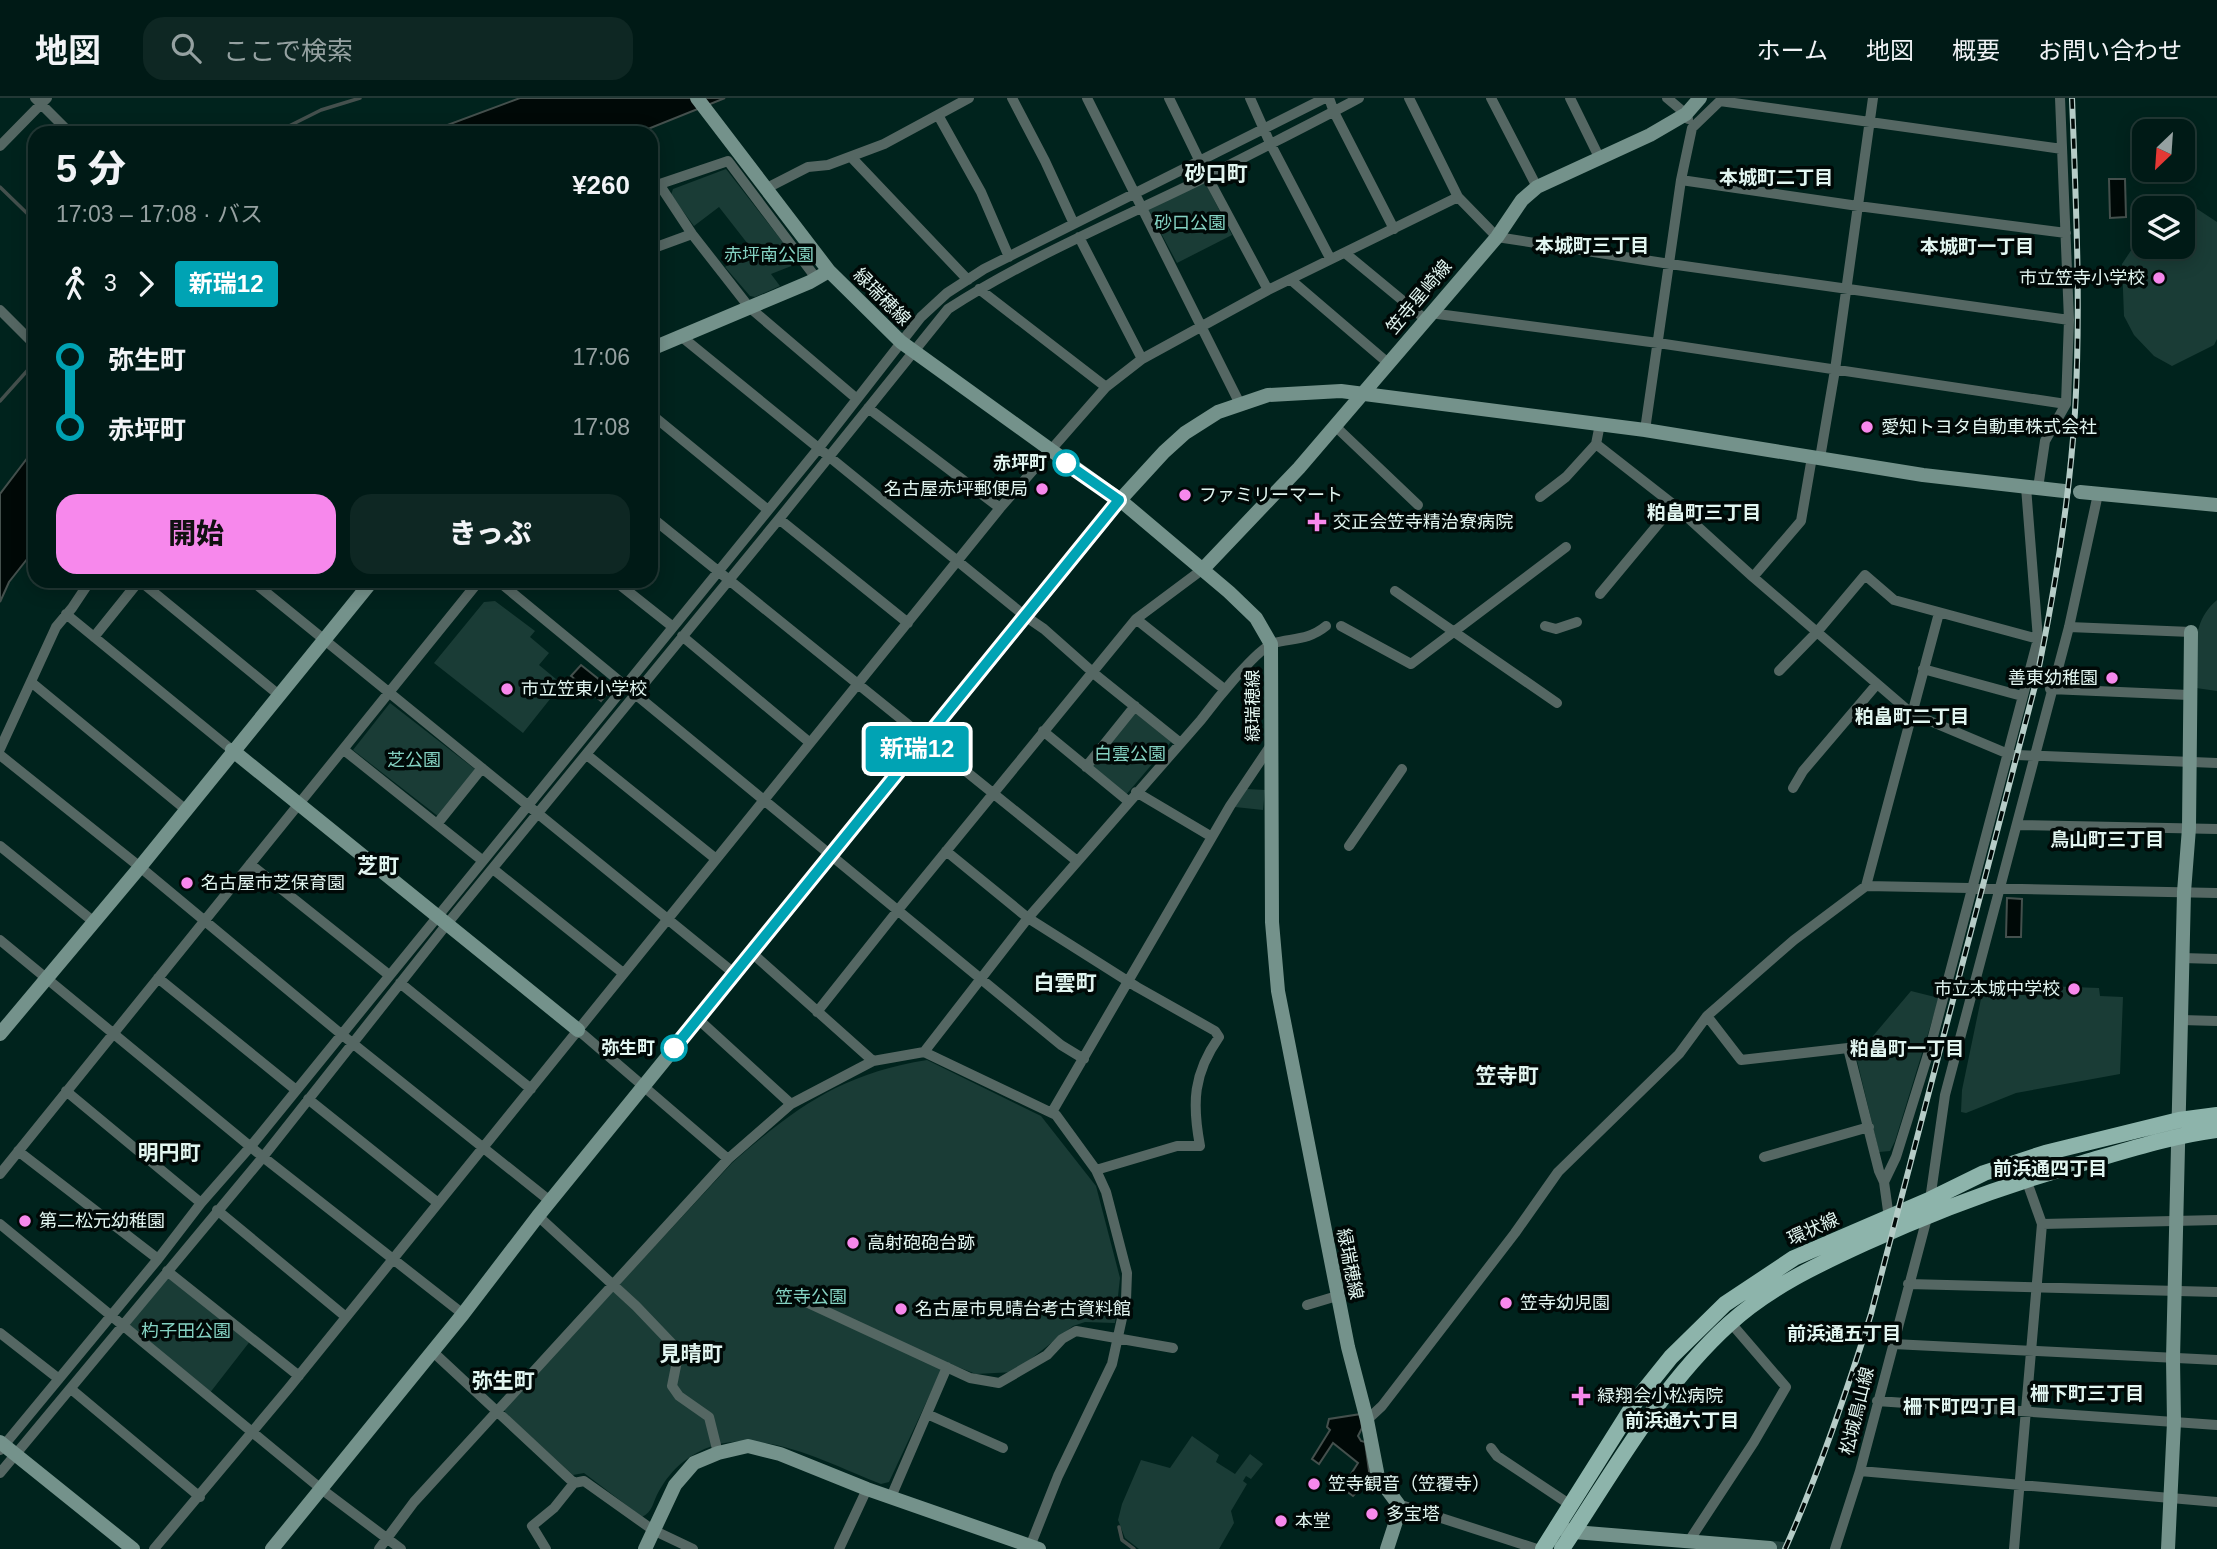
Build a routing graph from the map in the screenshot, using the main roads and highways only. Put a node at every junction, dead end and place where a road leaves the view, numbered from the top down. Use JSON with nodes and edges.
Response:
{"nodes":[{"id":1,"x":2217,"y":1115,"type":"edge"},
{"id":2,"x":2178,"y":1128,"type":"junction"},
{"id":3,"x":2217,"y":1130,"type":"edge"},
{"id":4,"x":1930,"y":1207,"type":"junction"},
{"id":5,"x":1543,"y":1549,"type":"edge"},
{"id":6,"x":1562,"y":1549,"type":"edge"}],
"edges":[{"from":1,"to":2,"type":"main road","name":"環状線"},
{"from":2,"to":3,"type":"main road","name":"環状線"},
{"from":2,"to":4,"type":"main road","name":"環状線"},
{"from":2,"to":4,"type":"main road","name":"環状線"},
{"from":4,"to":5,"type":"main road","name":"環状線"},
{"from":4,"to":6,"type":"main road","name":"環状線"}]}
